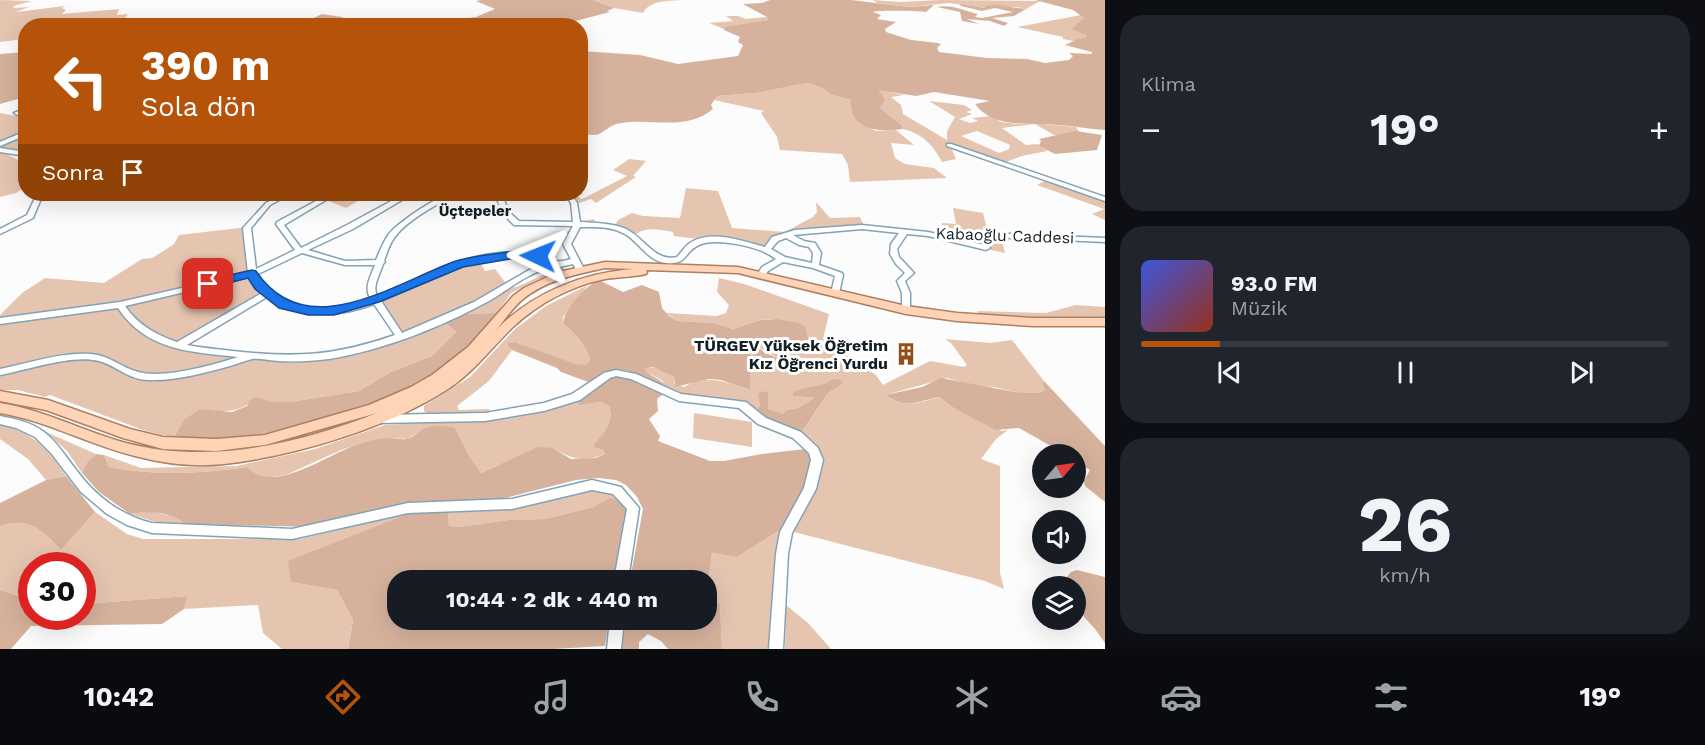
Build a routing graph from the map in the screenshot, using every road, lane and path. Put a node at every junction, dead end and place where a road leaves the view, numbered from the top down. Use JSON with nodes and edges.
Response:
{"nodes":[{"id":1,"x":18,"y":136,"type":"edge"},
{"id":2,"x":0,"y":144,"type":"edge"},
{"id":3,"x":949,"y":145,"type":"dead end"},
{"id":4,"x":0,"y":150,"type":"edge"},
{"id":5,"x":18,"y":153,"type":"edge"},
{"id":6,"x":1105,"y":199,"type":"edge"},
{"id":7,"x":37,"y":201,"type":"edge"},
{"id":8,"x":274,"y":201,"type":"edge"},
{"id":9,"x":321,"y":201,"type":"edge"},
{"id":10,"x":396,"y":201,"type":"edge"},
{"id":11,"x":440,"y":201,"type":"edge"},
{"id":12,"x":501,"y":201,"type":"edge"},
{"id":13,"x":573,"y":201,"type":"edge"},
{"id":14,"x":578,"y":225,"type":"junction"},
{"id":15,"x":905,"y":231,"type":"junction"},
{"id":16,"x":0,"y":232,"type":"edge"},
{"id":17,"x":787,"y":235,"type":"junction"},
{"id":18,"x":1105,"y":240,"type":"edge"},
{"id":19,"x":986,"y":248,"type":"dead end"},
{"id":20,"x":299,"y":250,"type":"junction"},
{"id":21,"x":767,"y":250,"type":"junction"},
{"id":22,"x":782,"y":259,"type":"junction"},
{"id":23,"x":381,"y":262,"type":"junction"},
{"id":24,"x":666,"y":264,"type":"junction"},
{"id":25,"x":815,"y":266,"type":"junction"},
{"id":26,"x":569,"y":267,"type":"junction"},
{"id":27,"x":252,"y":274,"type":"junction"},
{"id":28,"x":761,"y":275,"type":"junction"},
{"id":29,"x":581,"y":283,"type":"junction"},
{"id":30,"x":835,"y":293,"type":"junction"},
{"id":31,"x":268,"y":294,"type":"junction"},
{"id":32,"x":374,"y":300,"type":"junction"},
{"id":33,"x":120,"y":305,"type":"junction"},
{"id":34,"x":906,"y":310,"type":"junction"},
{"id":35,"x":0,"y":321,"type":"edge"},
{"id":36,"x":1105,"y":321,"type":"edge"},
{"id":37,"x":1105,"y":330,"type":"edge"},
{"id":38,"x":399,"y":335,"type":"junction"},
{"id":39,"x":178,"y":346,"type":"junction"},
{"id":40,"x":254,"y":356,"type":"junction"},
{"id":41,"x":0,"y":372,"type":"edge"},
{"id":42,"x":0,"y":396,"type":"edge"},
{"id":43,"x":412,"y":403,"type":"junction"},
{"id":44,"x":0,"y":408,"type":"edge"},
{"id":45,"x":428,"y":418,"type":"junction"},
{"id":46,"x":0,"y":420,"type":"edge"},
{"id":47,"x":371,"y":420,"type":"junction"},
{"id":48,"x":623,"y":570,"type":"edge"},
{"id":49,"x":616,"y":630,"type":"edge"},
{"id":50,"x":614,"y":649,"type":"edge"},
{"id":51,"x":776,"y":649,"type":"edge"}],
"edges":[{"from":1,"to":2,"type":"street"},
{"from":3,"to":6,"type":"street"},
{"from":4,"to":5,"type":"street"},
{"from":7,"to":16,"type":"street"},
{"from":8,"to":27,"type":"street"},
{"from":9,"to":20,"type":"street"},
{"from":10,"to":20,"type":"street"},
{"from":11,"to":23,"type":"street"},
{"from":12,"to":14,"type":"street"},
{"from":13,"to":14,"type":"street"},
{"from":14,"to":24,"type":"street"},
{"from":14,"to":26,"type":"street"},
{"from":15,"to":17,"type":"street"},
{"from":15,"to":18,"type":"street","name":"Kabaoğlu Caddesi"},
{"from":15,"to":19,"type":"street"},
{"from":15,"to":34,"type":"street"},
{"from":17,"to":21,"type":"street"},
{"from":17,"to":25,"type":"street"},
{"from":20,"to":23,"type":"street"},
{"from":20,"to":27,"type":"street"},
{"from":21,"to":22,"type":"street"},
{"from":21,"to":24,"type":"street"},
{"from":22,"to":25,"type":"street"},
{"from":22,"to":28,"type":"street"},
{"from":23,"to":32,"type":"street"},
{"from":24,"to":26,"type":"main road"},
{"from":24,"to":28,"type":"main road"},
{"from":25,"to":30,"type":"street"},
{"from":26,"to":29,"type":"main road"},
{"from":26,"to":32,"type":"street"},
{"from":26,"to":38,"type":"street"},
{"from":26,"to":42,"type":"main road"},
{"from":27,"to":31,"type":"street"},
{"from":27,"to":33,"type":"street"},
{"from":28,"to":30,"type":"main road"},
{"from":29,"to":37,"type":"main road"},
{"from":29,"to":43,"type":"main road"},
{"from":30,"to":34,"type":"main road"},
{"from":31,"to":32,"type":"street"},
{"from":31,"to":39,"type":"street"},
{"from":32,"to":38,"type":"street"},
{"from":33,"to":35,"type":"street"},
{"from":33,"to":39,"type":"street"},
{"from":34,"to":36,"type":"main road"},
{"from":38,"to":40,"type":"street"},
{"from":39,"to":40,"type":"street"},
{"from":40,"to":41,"type":"street"},
{"from":43,"to":45,"type":"street"},
{"from":43,"to":47,"type":"main road"},
{"from":44,"to":47,"type":"main road"},
{"from":45,"to":47,"type":"street"},
{"from":45,"to":51,"type":"street"},
{"from":46,"to":48,"type":"street"},
{"from":49,"to":50,"type":"street"}]}
